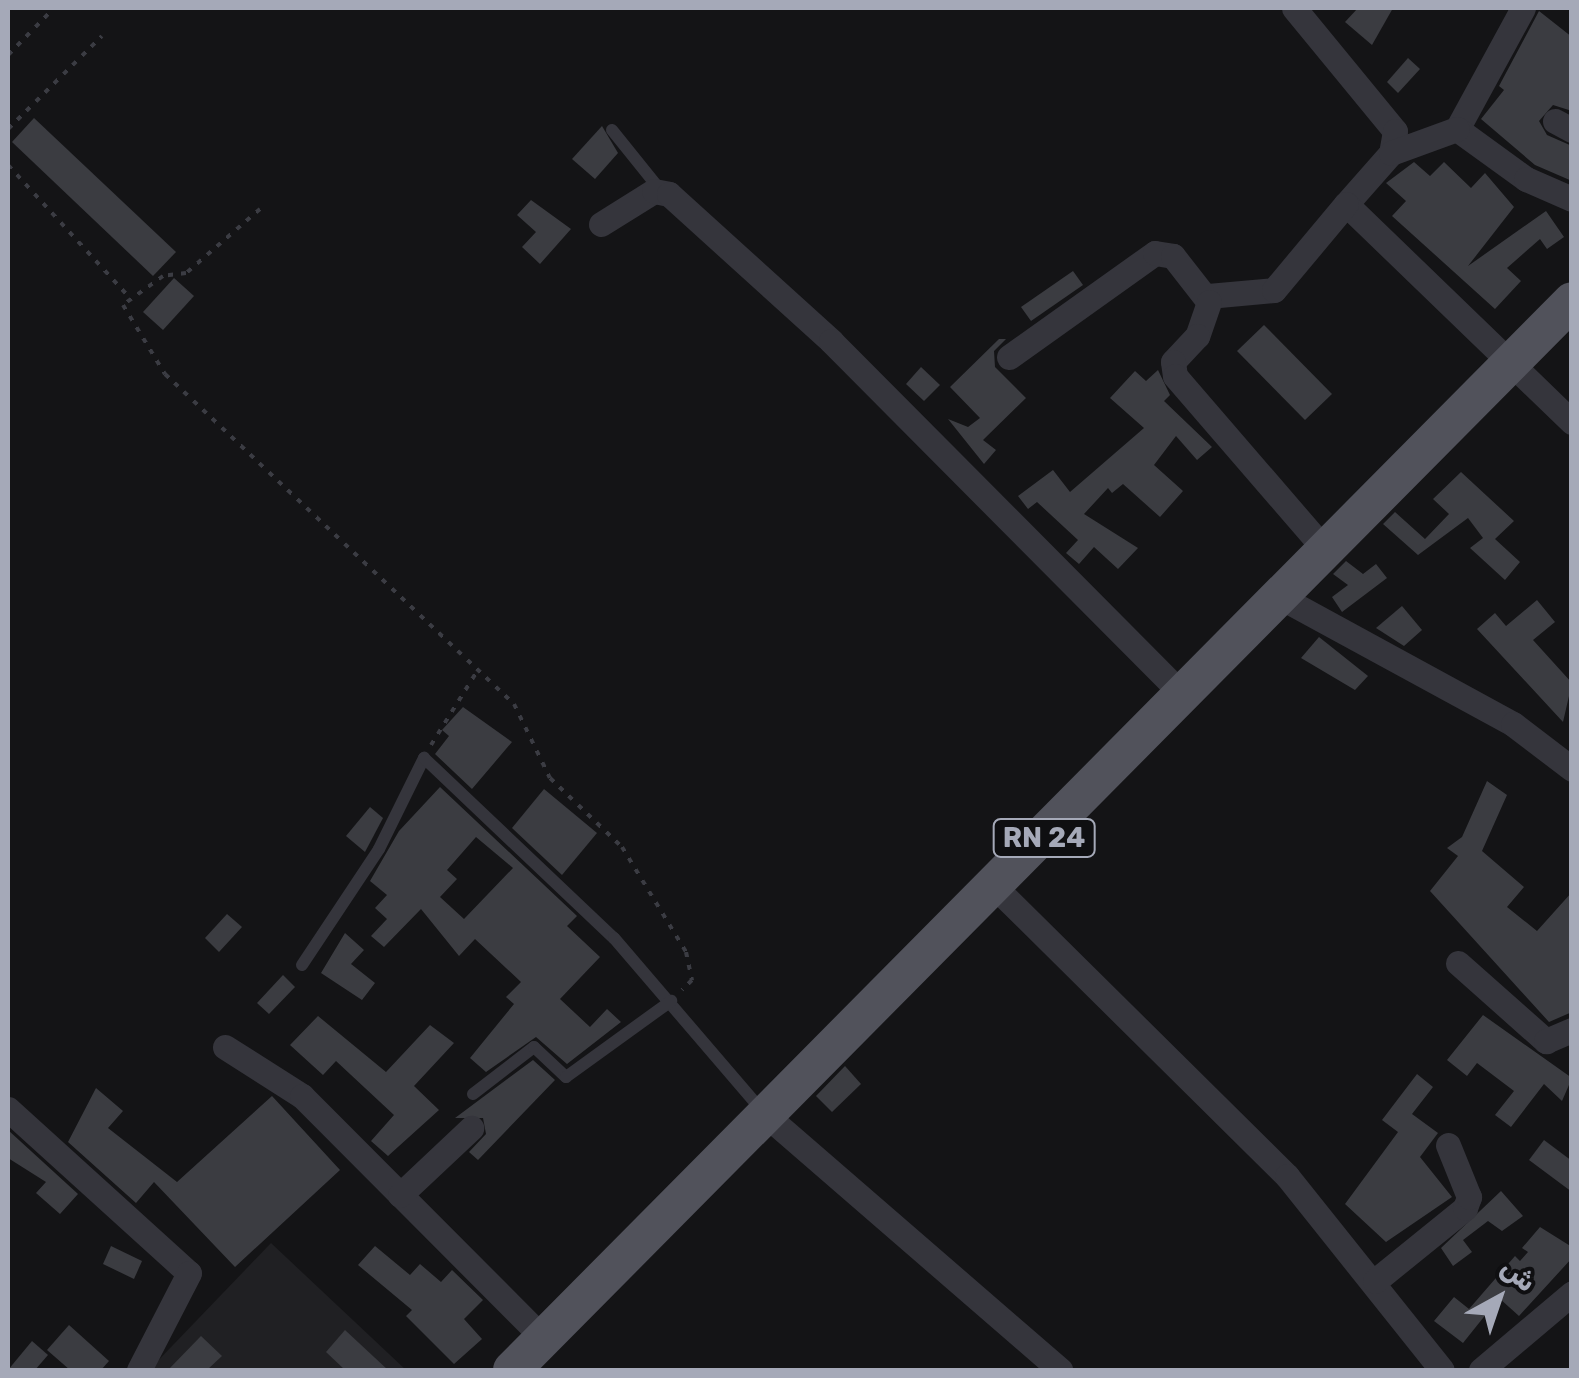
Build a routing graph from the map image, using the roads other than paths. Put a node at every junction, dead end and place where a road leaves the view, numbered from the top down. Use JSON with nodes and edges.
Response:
{"nodes":[{"id":1,"x":1294,"y":8,"type":"edge"},
{"id":2,"x":1523,"y":8,"type":"edge"},
{"id":3,"x":1457,"y":129,"type":"junction"},
{"id":4,"x":612,"y":130,"type":"dead end"},
{"id":5,"x":1391,"y":153,"type":"junction"},
{"id":6,"x":660,"y":191,"type":"junction"},
{"id":7,"x":1572,"y":199,"type":"edge"},
{"id":8,"x":1346,"y":204,"type":"junction"},
{"id":9,"x":601,"y":224,"type":"dead end"},
{"id":10,"x":1208,"y":296,"type":"junction"},
{"id":11,"x":1572,"y":301,"type":"edge"},
{"id":12,"x":1009,"y":357,"type":"dead end"},
{"id":13,"x":1512,"y":362,"type":"junction"},
{"id":14,"x":1572,"y":422,"type":"edge"},
{"id":15,"x":1327,"y":552,"type":"junction"},
{"id":16,"x":1282,"y":598,"type":"junction"},
{"id":17,"x":1185,"y":697,"type":"junction"},
{"id":18,"x":1572,"y":769,"type":"edge"},
{"id":19,"x":995,"y":887,"type":"junction"},
{"id":20,"x":1458,"y":963,"type":"dead end"},
{"id":21,"x":302,"y":965,"type":"dead end"},
{"id":22,"x":671,"y":1001,"type":"junction"},
{"id":23,"x":1572,"y":1030,"type":"edge"},
{"id":24,"x":225,"y":1047,"type":"dead end"},
{"id":25,"x":473,"y":1094,"type":"dead end"},
{"id":26,"x":8,"y":1109,"type":"edge"},
{"id":27,"x":767,"y":1116,"type":"junction"},
{"id":28,"x":472,"y":1128,"type":"dead end"},
{"id":29,"x":1448,"y":1145,"type":"dead end"},
{"id":30,"x":400,"y":1195,"type":"junction"},
{"id":31,"x":1375,"y":1281,"type":"junction"},
{"id":32,"x":1572,"y":1292,"type":"edge"},
{"id":33,"x":544,"y":1339,"type":"junction"},
{"id":34,"x":139,"y":1370,"type":"edge"},
{"id":35,"x":512,"y":1370,"type":"edge"},
{"id":36,"x":1060,"y":1370,"type":"edge"},
{"id":37,"x":1442,"y":1370,"type":"edge"},
{"id":38,"x":1481,"y":1370,"type":"edge"}],
"edges":[{"from":1,"to":5,"type":"street"},
{"from":2,"to":3,"type":"street"},
{"from":3,"to":5,"type":"street"},
{"from":3,"to":7,"type":"street"},
{"from":4,"to":6,"type":"lane"},
{"from":5,"to":8,"type":"street"},
{"from":6,"to":9,"type":"street"},
{"from":6,"to":17,"type":"street"},
{"from":8,"to":10,"type":"street"},
{"from":8,"to":13,"type":"street"},
{"from":10,"to":12,"type":"street"},
{"from":10,"to":15,"type":"street"},
{"from":11,"to":13,"type":"main road","number":"RN 24"},
{"from":13,"to":14,"type":"street"},
{"from":13,"to":15,"type":"main road","number":"RN 24"},
{"from":15,"to":16,"type":"main road","number":"RN 24"},
{"from":16,"to":17,"type":"main road","number":"RN 24"},
{"from":16,"to":18,"type":"street"},
{"from":17,"to":19,"type":"main road","number":"RN 24"},
{"from":19,"to":27,"type":"main road","number":"RN 24"},
{"from":19,"to":31,"type":"street"},
{"from":20,"to":23,"type":"street"},
{"from":21,"to":22,"type":"lane"},
{"from":22,"to":25,"type":"lane"},
{"from":22,"to":27,"type":"lane"},
{"from":24,"to":30,"type":"street"},
{"from":26,"to":34,"type":"street"},
{"from":27,"to":33,"type":"main road","number":"RN 24"},
{"from":27,"to":36,"type":"street"},
{"from":28,"to":30,"type":"street"},
{"from":29,"to":31,"type":"street"},
{"from":30,"to":33,"type":"street"},
{"from":31,"to":37,"type":"street"},
{"from":32,"to":38,"type":"street"},
{"from":33,"to":35,"type":"main road","number":"RN 24"}]}
